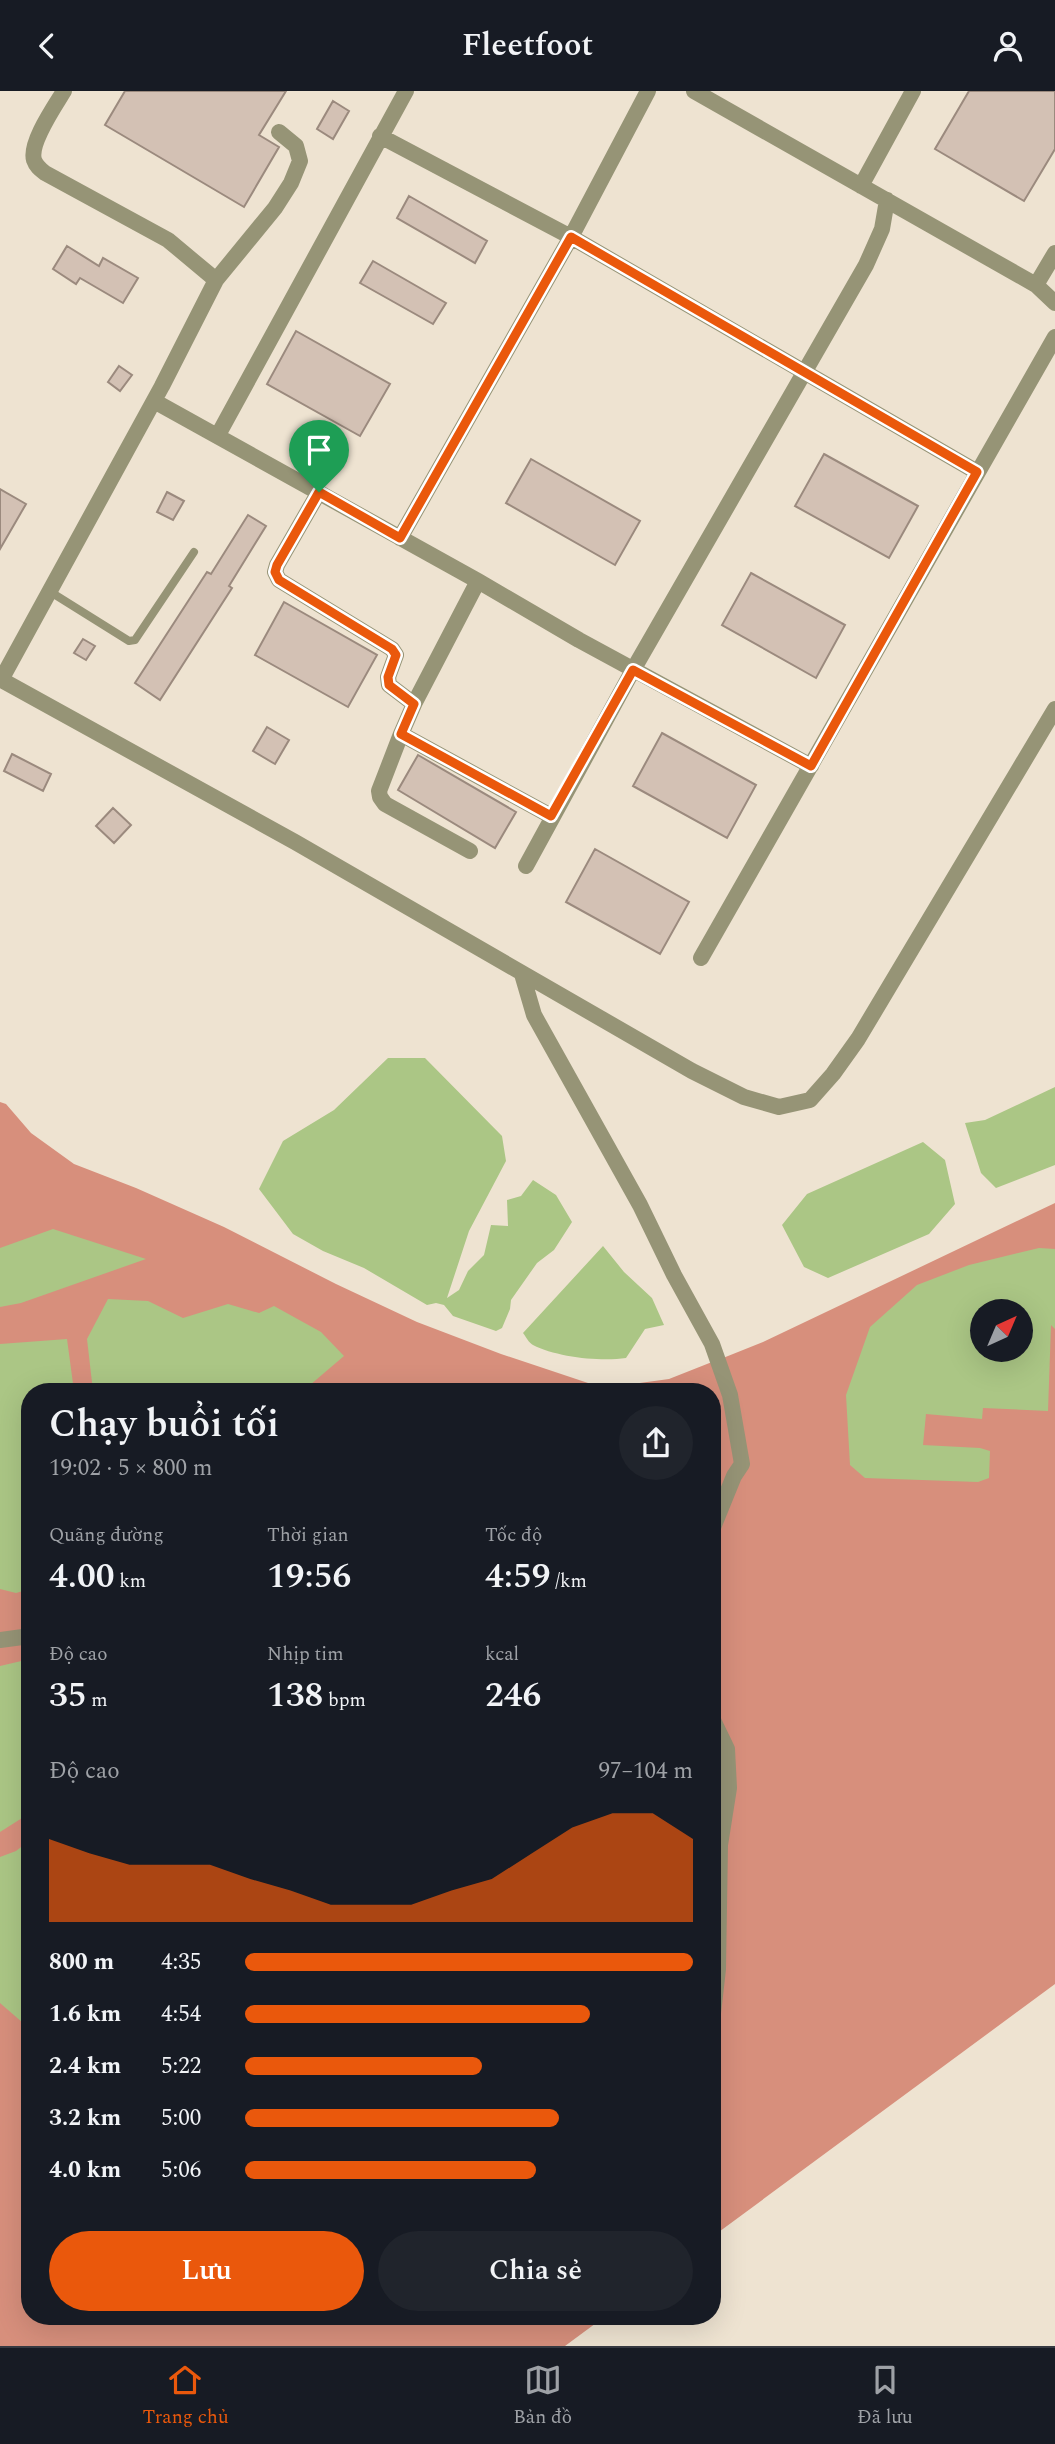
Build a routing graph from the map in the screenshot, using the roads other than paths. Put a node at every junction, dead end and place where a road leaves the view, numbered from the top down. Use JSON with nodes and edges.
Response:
{"nodes":[{"id":1,"x":64,"y":91,"type":"edge"},
{"id":2,"x":406,"y":91,"type":"edge"},
{"id":3,"x":648,"y":91,"type":"edge"},
{"id":4,"x":694,"y":91,"type":"edge"},
{"id":5,"x":913,"y":91,"type":"edge"},
{"id":6,"x":279,"y":132,"type":"dead end"},
{"id":7,"x":380,"y":136,"type":"junction"},
{"id":8,"x":861,"y":186,"type":"junction"},
{"id":9,"x":887,"y":200,"type":"junction"},
{"id":10,"x":571,"y":237,"type":"junction"},
{"id":11,"x":1055,"y":253,"type":"edge"},
{"id":12,"x":216,"y":280,"type":"junction"},
{"id":13,"x":1036,"y":285,"type":"junction"},
{"id":14,"x":1055,"y":303,"type":"edge"},
{"id":15,"x":1055,"y":337,"type":"edge"},
{"id":16,"x":804,"y":372,"type":"junction"},
{"id":17,"x":154,"y":401,"type":"junction"},
{"id":18,"x":218,"y":435,"type":"junction"},
{"id":19,"x":977,"y":472,"type":"junction"},
{"id":20,"x":319,"y":492,"type":"junction"},
{"id":21,"x":400,"y":538,"type":"junction"},
{"id":22,"x":194,"y":552,"type":"dead end"},
{"id":23,"x":478,"y":581,"type":"junction"},
{"id":24,"x":49,"y":591,"type":"junction"},
{"id":25,"x":633,"y":670,"type":"junction"},
{"id":26,"x":1,"y":679,"type":"edge"},
{"id":27,"x":414,"y":704,"type":"junction"},
{"id":28,"x":1055,"y":709,"type":"edge"},
{"id":29,"x":401,"y":734,"type":"junction"},
{"id":30,"x":811,"y":766,"type":"junction"},
{"id":31,"x":551,"y":816,"type":"junction"},
{"id":32,"x":470,"y":851,"type":"dead end"},
{"id":33,"x":526,"y":866,"type":"dead end"},
{"id":34,"x":701,"y":958,"type":"dead end"},
{"id":35,"x":523,"y":974,"type":"junction"},
{"id":36,"x":721,"y":1508,"type":"edge"},
{"id":37,"x":21,"y":1637,"type":"edge"},
{"id":38,"x":0,"y":1640,"type":"edge"},
{"id":39,"x":721,"y":1737,"type":"edge"},
{"id":40,"x":721,"y":1839,"type":"edge"}],
"edges":[{"from":1,"to":12,"type":"street"},
{"from":2,"to":7,"type":"street"},
{"from":3,"to":10,"type":"street"},
{"from":4,"to":8,"type":"street"},
{"from":5,"to":8,"type":"street"},
{"from":6,"to":12,"type":"street"},
{"from":7,"to":10,"type":"street"},
{"from":7,"to":18,"type":"street"},
{"from":8,"to":9,"type":"street"},
{"from":9,"to":13,"type":"street"},
{"from":9,"to":16,"type":"street"},
{"from":10,"to":16,"type":"street"},
{"from":10,"to":21,"type":"street"},
{"from":11,"to":13,"type":"street"},
{"from":12,"to":17,"type":"street"},
{"from":13,"to":14,"type":"street"},
{"from":15,"to":19,"type":"street"},
{"from":16,"to":19,"type":"street"},
{"from":16,"to":25,"type":"street"},
{"from":17,"to":18,"type":"street"},
{"from":17,"to":24,"type":"street"},
{"from":18,"to":20,"type":"street"},
{"from":19,"to":30,"type":"street"},
{"from":20,"to":21,"type":"street"},
{"from":20,"to":27,"type":"street"},
{"from":21,"to":23,"type":"street"},
{"from":22,"to":24,"type":"lane"},
{"from":23,"to":25,"type":"street"},
{"from":23,"to":27,"type":"street"},
{"from":24,"to":26,"type":"street"},
{"from":25,"to":30,"type":"street"},
{"from":25,"to":31,"type":"street"},
{"from":26,"to":35,"type":"street"},
{"from":27,"to":29,"type":"street"},
{"from":28,"to":35,"type":"street"},
{"from":29,"to":31,"type":"street"},
{"from":29,"to":32,"type":"street"},
{"from":30,"to":34,"type":"street"},
{"from":31,"to":33,"type":"street"},
{"from":35,"to":36,"type":"street"},
{"from":37,"to":38,"type":"street"},
{"from":39,"to":40,"type":"street"}]}
